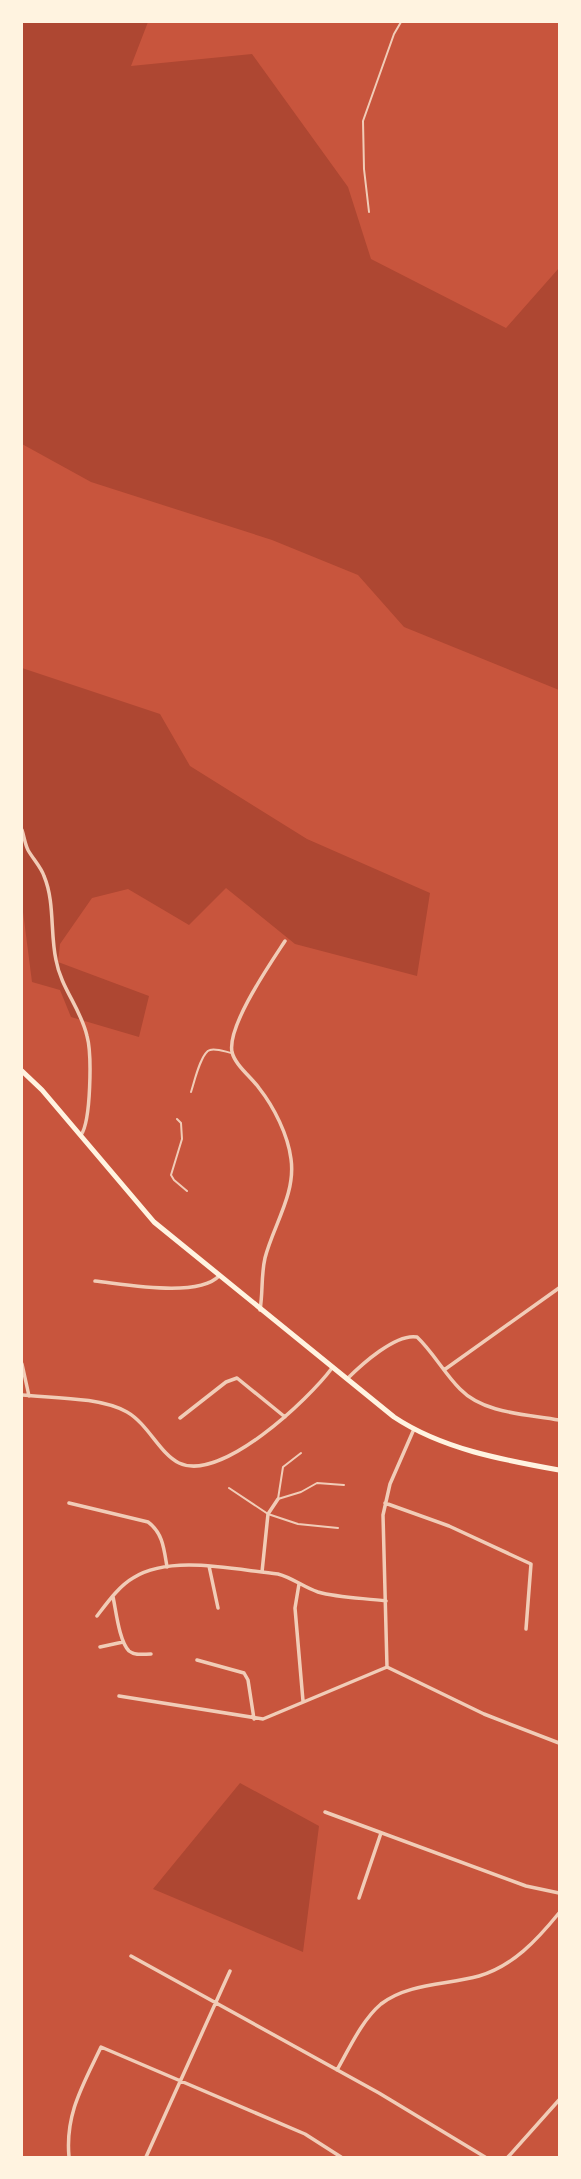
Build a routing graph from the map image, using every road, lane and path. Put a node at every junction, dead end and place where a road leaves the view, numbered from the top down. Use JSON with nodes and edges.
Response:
{"nodes":[{"id":1,"x":401,"y":22,"type":"edge"},
{"id":2,"x":369,"y":212,"type":"dead end"},
{"id":3,"x":22,"y":830,"type":"edge"},
{"id":4,"x":284,"y":941,"type":"dead end"},
{"id":5,"x":232,"y":1053,"type":"junction"},
{"id":6,"x":22,"y":1070,"type":"edge"},
{"id":7,"x":191,"y":1092,"type":"dead end"},
{"id":8,"x":177,"y":1119,"type":"dead end"},
{"id":9,"x":81,"y":1135,"type":"junction"},
{"id":10,"x":187,"y":1191,"type":"dead end"},
{"id":11,"x":219,"y":1276,"type":"junction"},
{"id":12,"x":95,"y":1281,"type":"dead end"},
{"id":13,"x":559,"y":1288,"type":"edge"},
{"id":14,"x":260,"y":1310,"type":"junction"},
{"id":15,"x":22,"y":1364,"type":"edge"},
{"id":16,"x":332,"y":1368,"type":"junction"},
{"id":17,"x":444,"y":1370,"type":"junction"},
{"id":18,"x":347,"y":1379,"type":"junction"},
{"id":19,"x":22,"y":1395,"type":"edge"},
{"id":20,"x":28,"y":1396,"type":"junction"},
{"id":21,"x":285,"y":1417,"type":"junction"},
{"id":22,"x":180,"y":1418,"type":"dead end"},
{"id":23,"x":559,"y":1420,"type":"edge"},
{"id":24,"x":414,"y":1429,"type":"junction"},
{"id":25,"x":301,"y":1453,"type":"dead end"},
{"id":26,"x":559,"y":1470,"type":"edge"},
{"id":27,"x":344,"y":1485,"type":"dead end"},
{"id":28,"x":229,"y":1488,"type":"dead end"},
{"id":29,"x":278,"y":1499,"type":"junction"},
{"id":30,"x":69,"y":1503,"type":"dead end"},
{"id":31,"x":385,"y":1503,"type":"junction"},
{"id":32,"x":268,"y":1514,"type":"junction"},
{"id":33,"x":338,"y":1528,"type":"dead end"},
{"id":34,"x":209,"y":1566,"type":"junction"},
{"id":35,"x":167,"y":1567,"type":"junction"},
{"id":36,"x":262,"y":1572,"type":"junction"},
{"id":37,"x":299,"y":1584,"type":"junction"},
{"id":38,"x":113,"y":1597,"type":"junction"},
{"id":39,"x":386,"y":1601,"type":"junction"},
{"id":40,"x":218,"y":1608,"type":"dead end"},
{"id":41,"x":97,"y":1616,"type":"dead end"},
{"id":42,"x":526,"y":1629,"type":"dead end"},
{"id":43,"x":123,"y":1642,"type":"junction"},
{"id":44,"x":100,"y":1647,"type":"dead end"},
{"id":45,"x":151,"y":1654,"type":"dead end"},
{"id":46,"x":197,"y":1660,"type":"dead end"},
{"id":47,"x":387,"y":1667,"type":"junction"},
{"id":48,"x":119,"y":1696,"type":"dead end"},
{"id":49,"x":303,"y":1701,"type":"junction"},
{"id":50,"x":254,"y":1719,"type":"junction"},
{"id":51,"x":559,"y":1743,"type":"edge"},
{"id":52,"x":325,"y":1812,"type":"dead end"},
{"id":53,"x":381,"y":1833,"type":"junction"},
{"id":54,"x":559,"y":1893,"type":"edge"},
{"id":55,"x":358,"y":1898,"type":"dead end"},
{"id":56,"x":559,"y":1913,"type":"edge"},
{"id":57,"x":131,"y":1956,"type":"dead end"},
{"id":58,"x":230,"y":1971,"type":"dead end"},
{"id":59,"x":217,"y":2003,"type":"junction"},
{"id":60,"x":337,"y":2070,"type":"junction"},
{"id":61,"x":181,"y":2080,"type":"junction"},
{"id":62,"x":559,"y":2100,"type":"edge"},
{"id":63,"x":146,"y":2156,"type":"edge"},
{"id":64,"x":69,"y":2157,"type":"edge"},
{"id":65,"x":151,"y":2157,"type":"edge"},
{"id":66,"x":342,"y":2157,"type":"edge"},
{"id":67,"x":485,"y":2157,"type":"edge"},
{"id":68,"x":508,"y":2157,"type":"edge"}],
"edges":[{"from":1,"to":2,"type":"lane"},
{"from":3,"to":9,"type":"street"},
{"from":4,"to":5,"type":"street"},
{"from":5,"to":7,"type":"lane"},
{"from":5,"to":14,"type":"street"},
{"from":6,"to":9,"type":"main road"},
{"from":8,"to":10,"type":"lane"},
{"from":9,"to":11,"type":"main road"},
{"from":11,"to":12,"type":"street"},
{"from":11,"to":14,"type":"main road"},
{"from":13,"to":17,"type":"street"},
{"from":14,"to":16,"type":"main road"},
{"from":15,"to":20,"type":"street"},
{"from":16,"to":18,"type":"main road"},
{"from":16,"to":21,"type":"street"},
{"from":17,"to":18,"type":"street"},
{"from":17,"to":23,"type":"street"},
{"from":18,"to":24,"type":"main road"},
{"from":19,"to":20,"type":"street"},
{"from":20,"to":21,"type":"street"},
{"from":21,"to":22,"type":"street"},
{"from":24,"to":26,"type":"main road"},
{"from":24,"to":31,"type":"street"},
{"from":25,"to":29,"type":"lane"},
{"from":27,"to":29,"type":"lane"},
{"from":28,"to":32,"type":"lane"},
{"from":29,"to":32,"type":"street"},
{"from":30,"to":35,"type":"street"},
{"from":31,"to":39,"type":"street"},
{"from":31,"to":42,"type":"street"},
{"from":32,"to":33,"type":"lane"},
{"from":32,"to":36,"type":"street"},
{"from":34,"to":35,"type":"street"},
{"from":34,"to":36,"type":"street"},
{"from":34,"to":40,"type":"street"},
{"from":35,"to":38,"type":"street"},
{"from":36,"to":37,"type":"street"},
{"from":37,"to":39,"type":"street"},
{"from":37,"to":49,"type":"street"},
{"from":38,"to":41,"type":"street"},
{"from":38,"to":43,"type":"street"},
{"from":39,"to":47,"type":"street"},
{"from":43,"to":44,"type":"street"},
{"from":43,"to":45,"type":"street"},
{"from":46,"to":50,"type":"street"},
{"from":47,"to":49,"type":"street"},
{"from":47,"to":51,"type":"street"},
{"from":48,"to":50,"type":"street"},
{"from":49,"to":50,"type":"street"},
{"from":52,"to":53,"type":"street"},
{"from":53,"to":54,"type":"street"},
{"from":53,"to":55,"type":"street"},
{"from":56,"to":60,"type":"street"},
{"from":57,"to":59,"type":"street"},
{"from":58,"to":59,"type":"street"},
{"from":59,"to":60,"type":"street"},
{"from":59,"to":61,"type":"street"},
{"from":60,"to":67,"type":"street"},
{"from":61,"to":63,"type":"street"},
{"from":61,"to":64,"type":"street"},
{"from":61,"to":66,"type":"street"},
{"from":62,"to":68,"type":"street"},
{"from":63,"to":65,"type":"street"}]}
